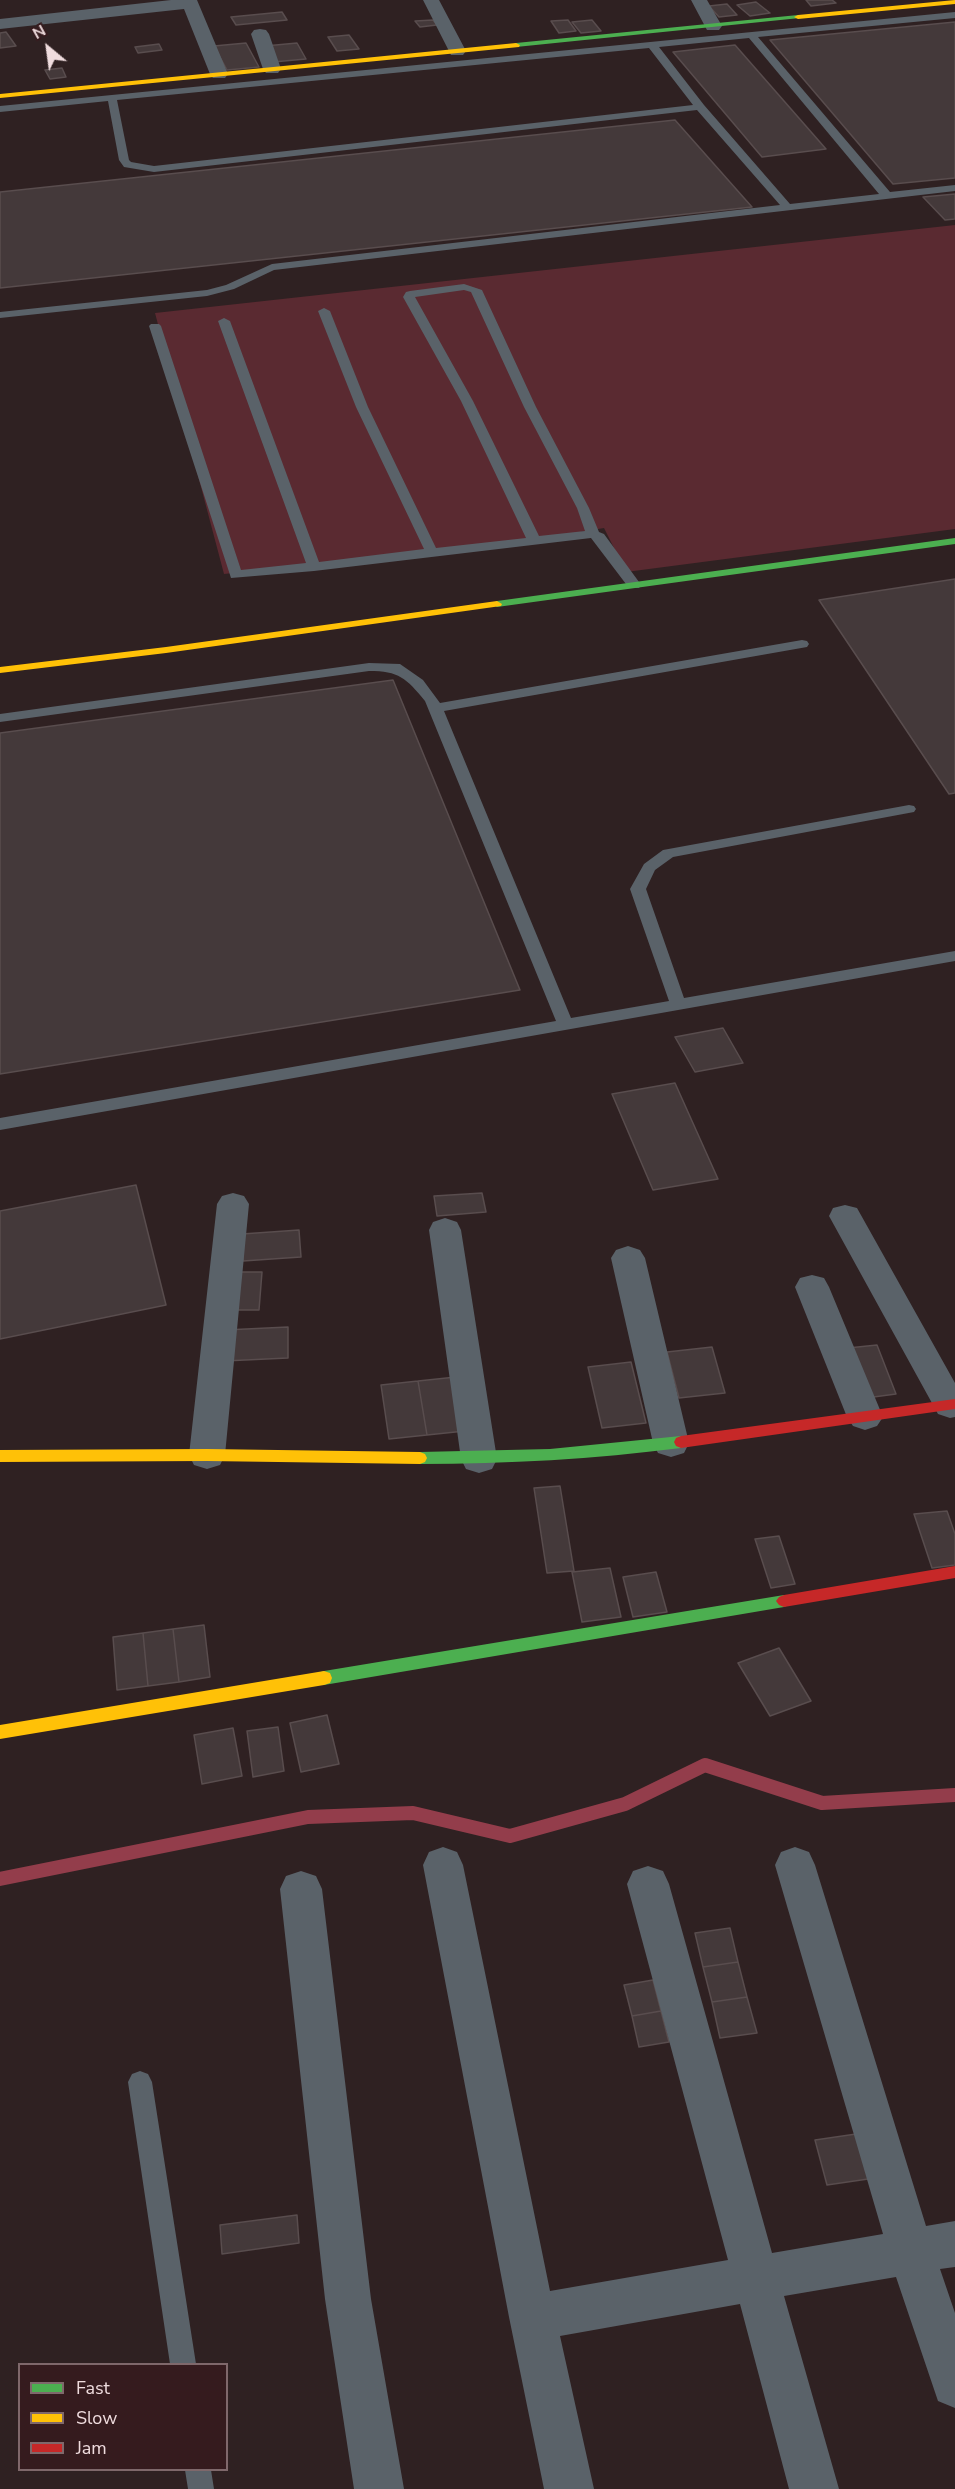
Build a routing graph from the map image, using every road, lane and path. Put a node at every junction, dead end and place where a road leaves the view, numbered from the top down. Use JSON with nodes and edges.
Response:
{"nodes":[{"id":1,"x":431,"y":0,"type":"edge"},
{"id":2,"x":699,"y":0,"type":"edge"},
{"id":3,"x":189,"y":1,"type":"edge"},
{"id":4,"x":955,"y":2,"type":"edge"},
{"id":5,"x":898,"y":4,"type":"edge"},
{"id":6,"x":955,"y":15,"type":"edge"},
{"id":7,"x":0,"y":24,"type":"edge"},
{"id":8,"x":713,"y":26,"type":"junction"},
{"id":9,"x":260,"y":34,"type":"dead end"},
{"id":10,"x":752,"y":36,"type":"junction"},
{"id":11,"x":652,"y":45,"type":"junction"},
{"id":12,"x":457,"y":51,"type":"junction"},
{"id":13,"x":272,"y":69,"type":"junction"},
{"id":14,"x":219,"y":74,"type":"junction"},
{"id":15,"x":0,"y":96,"type":"edge"},
{"id":16,"x":112,"y":98,"type":"junction"},
{"id":17,"x":700,"y":108,"type":"junction"},
{"id":18,"x":0,"y":109,"type":"edge"},
{"id":19,"x":955,"y":189,"type":"edge"},
{"id":20,"x":887,"y":196,"type":"junction"},
{"id":21,"x":787,"y":207,"type":"junction"},
{"id":22,"x":324,"y":311,"type":"dead end"},
{"id":23,"x":0,"y":315,"type":"edge"},
{"id":24,"x":224,"y":321,"type":"dead end"},
{"id":25,"x":154,"y":326,"type":"dead end"},
{"id":26,"x":593,"y":534,"type":"junction"},
{"id":27,"x":534,"y":540,"type":"junction"},
{"id":28,"x":955,"y":541,"type":"edge"},
{"id":29,"x":432,"y":553,"type":"junction"},
{"id":30,"x":314,"y":567,"type":"junction"},
{"id":31,"x":634,"y":585,"type":"junction"},
{"id":32,"x":802,"y":644,"type":"dead end"},
{"id":33,"x":0,"y":670,"type":"edge"},
{"id":34,"x":435,"y":708,"type":"junction"},
{"id":35,"x":0,"y":718,"type":"edge"},
{"id":36,"x":909,"y":809,"type":"dead end"},
{"id":37,"x":955,"y":956,"type":"edge"},
{"id":38,"x":678,"y":1005,"type":"junction"},
{"id":39,"x":566,"y":1024,"type":"junction"},
{"id":40,"x":0,"y":1124,"type":"edge"},
{"id":41,"x":233,"y":1204,"type":"dead end"},
{"id":42,"x":845,"y":1216,"type":"dead end"},
{"id":43,"x":445,"y":1230,"type":"dead end"},
{"id":44,"x":628,"y":1258,"type":"dead end"},
{"id":45,"x":812,"y":1287,"type":"dead end"},
{"id":46,"x":953,"y":1405,"type":"edge"},
{"id":47,"x":865,"y":1418,"type":"junction"},
{"id":48,"x":671,"y":1443,"type":"junction"},
{"id":49,"x":207,"y":1455,"type":"junction"},
{"id":50,"x":0,"y":1456,"type":"edge"},
{"id":51,"x":479,"y":1459,"type":"junction"},
{"id":52,"x":953,"y":1577,"type":"edge"},
{"id":53,"x":0,"y":1732,"type":"edge"},
{"id":54,"x":443,"y":1865,"type":"dead end"},
{"id":55,"x":795,"y":1865,"type":"dead end"},
{"id":56,"x":648,"y":1884,"type":"dead end"},
{"id":57,"x":301,"y":1888,"type":"dead end"},
{"id":58,"x":140,"y":2082,"type":"dead end"},
{"id":59,"x":933,"y":2247,"type":"edge"},
{"id":60,"x":755,"y":2277,"type":"junction"},
{"id":61,"x":532,"y":2317,"type":"junction"},
{"id":62,"x":183,"y":2363,"type":"edge"},
{"id":63,"x":955,"y":2384,"type":"edge"},
{"id":64,"x":198,"y":2471,"type":"edge"},
{"id":65,"x":201,"y":2489,"type":"edge"},
{"id":66,"x":379,"y":2489,"type":"edge"},
{"id":67,"x":569,"y":2489,"type":"edge"},
{"id":68,"x":814,"y":2489,"type":"edge"}],
"edges":[{"from":1,"to":12,"type":"street"},
{"from":2,"to":8,"type":"street"},
{"from":3,"to":7,"type":"street"},
{"from":3,"to":14,"type":"street"},
{"from":4,"to":5,"type":"street"},
{"from":5,"to":8,"type":"street"},
{"from":6,"to":10,"type":"lane"},
{"from":8,"to":12,"type":"street"},
{"from":9,"to":13,"type":"street"},
{"from":10,"to":11,"type":"lane"},
{"from":10,"to":20,"type":"lane"},
{"from":11,"to":16,"type":"lane"},
{"from":11,"to":17,"type":"lane"},
{"from":12,"to":13,"type":"street"},
{"from":13,"to":14,"type":"street"},
{"from":14,"to":15,"type":"street"},
{"from":16,"to":17,"type":"lane"},
{"from":16,"to":18,"type":"lane"},
{"from":17,"to":21,"type":"lane"},
{"from":19,"to":20,"type":"lane"},
{"from":20,"to":21,"type":"lane"},
{"from":21,"to":23,"type":"lane"},
{"from":22,"to":29,"type":"lane"},
{"from":24,"to":30,"type":"lane"},
{"from":25,"to":30,"type":"lane"},
{"from":26,"to":27,"type":"lane"},
{"from":26,"to":27,"type":"lane"},
{"from":26,"to":31,"type":"lane"},
{"from":27,"to":29,"type":"lane"},
{"from":28,"to":31,"type":"street"},
{"from":29,"to":30,"type":"lane"},
{"from":31,"to":33,"type":"street"},
{"from":32,"to":34,"type":"lane"},
{"from":34,"to":35,"type":"lane"},
{"from":34,"to":39,"type":"lane"},
{"from":36,"to":38,"type":"lane"},
{"from":37,"to":38,"type":"lane"},
{"from":38,"to":39,"type":"lane"},
{"from":39,"to":40,"type":"lane"},
{"from":41,"to":49,"type":"street"},
{"from":42,"to":46,"type":"street"},
{"from":43,"to":51,"type":"street"},
{"from":44,"to":48,"type":"street"},
{"from":45,"to":47,"type":"street"},
{"from":46,"to":47,"type":"street"},
{"from":47,"to":48,"type":"street"},
{"from":48,"to":51,"type":"street"},
{"from":49,"to":50,"type":"street"},
{"from":49,"to":51,"type":"street"},
{"from":52,"to":53,"type":"street"},
{"from":54,"to":61,"type":"street"},
{"from":55,"to":59,"type":"street"},
{"from":56,"to":60,"type":"street"},
{"from":57,"to":66,"type":"street"},
{"from":58,"to":62,"type":"lane"},
{"from":59,"to":60,"type":"street"},
{"from":59,"to":63,"type":"street"},
{"from":60,"to":61,"type":"street"},
{"from":60,"to":68,"type":"street"},
{"from":61,"to":67,"type":"street"},
{"from":64,"to":65,"type":"lane"}]}
